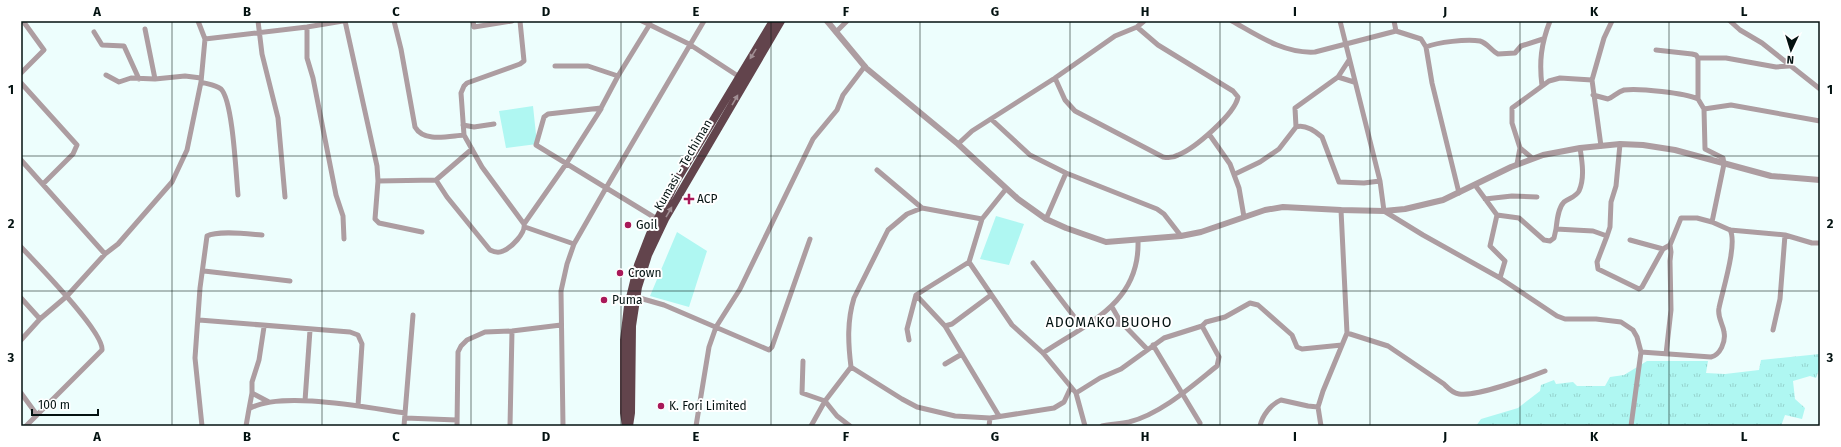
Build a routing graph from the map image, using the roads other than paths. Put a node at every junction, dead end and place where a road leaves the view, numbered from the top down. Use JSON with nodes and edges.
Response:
{"nodes":[{"id":1,"x":22,"y":21,"type":"edge"},
{"id":2,"x":198,"y":21,"type":"edge"},
{"id":3,"x":258,"y":21,"type":"edge"},
{"id":4,"x":344,"y":21,"type":"edge"},
{"id":5,"x":394,"y":21,"type":"edge"},
{"id":6,"x":473,"y":21,"type":"edge"},
{"id":7,"x":512,"y":21,"type":"edge"},
{"id":8,"x":520,"y":21,"type":"edge"},
{"id":9,"x":642,"y":21,"type":"edge"},
{"id":10,"x":704,"y":21,"type":"edge"},
{"id":11,"x":773,"y":21,"type":"edge"},
{"id":12,"x":781,"y":21,"type":"edge"},
{"id":13,"x":827,"y":21,"type":"edge"},
{"id":14,"x":847,"y":21,"type":"edge"},
{"id":15,"x":1144,"y":21,"type":"edge"},
{"id":16,"x":1232,"y":21,"type":"edge"},
{"id":17,"x":1340,"y":21,"type":"edge"},
{"id":18,"x":1394,"y":21,"type":"edge"},
{"id":19,"x":1550,"y":21,"type":"edge"},
{"id":20,"x":1612,"y":21,"type":"edge"},
{"id":21,"x":1730,"y":21,"type":"edge"},
{"id":22,"x":650,"y":24,"type":"junction"},
{"id":23,"x":1137,"y":27,"type":"junction"},
{"id":24,"x":307,"y":28,"type":"junction"},
{"id":25,"x":146,"y":29,"type":"dead end"},
{"id":26,"x":1396,"y":31,"type":"junction"},
{"id":27,"x":94,"y":32,"type":"dead end"},
{"id":28,"x":836,"y":32,"type":"junction"},
{"id":29,"x":260,"y":33,"type":"junction"},
{"id":30,"x":1421,"y":39,"type":"junction"},
{"id":31,"x":1543,"y":39,"type":"junction"},
{"id":32,"x":205,"y":40,"type":"junction"},
{"id":33,"x":689,"y":44,"type":"junction"},
{"id":34,"x":1345,"y":44,"type":"junction"},
{"id":35,"x":1434,"y":44,"type":"junction"},
{"id":36,"x":1426,"y":48,"type":"junction"},
{"id":37,"x":1656,"y":50,"type":"dead end"},
{"id":38,"x":1698,"y":58,"type":"junction"},
{"id":39,"x":1349,"y":60,"type":"junction"},
{"id":40,"x":555,"y":66,"type":"dead end"},
{"id":41,"x":865,"y":66,"type":"junction"},
{"id":42,"x":1789,"y":66,"type":"junction"},
{"id":43,"x":21,"y":73,"type":"edge"},
{"id":44,"x":106,"y":75,"type":"dead end"},
{"id":45,"x":618,"y":76,"type":"junction"},
{"id":46,"x":738,"y":76,"type":"junction"},
{"id":47,"x":1338,"y":77,"type":"junction"},
{"id":48,"x":1055,"y":78,"type":"junction"},
{"id":49,"x":155,"y":79,"type":"junction"},
{"id":50,"x":139,"y":80,"type":"junction"},
{"id":51,"x":201,"y":80,"type":"junction"},
{"id":52,"x":1592,"y":80,"type":"junction"},
{"id":53,"x":1354,"y":82,"type":"junction"},
{"id":54,"x":21,"y":83,"type":"edge"},
{"id":55,"x":1542,"y":86,"type":"junction"},
{"id":56,"x":1820,"y":89,"type":"edge"},
{"id":57,"x":1593,"y":95,"type":"junction"},
{"id":58,"x":1698,"y":99,"type":"junction"},
{"id":59,"x":601,"y":108,"type":"junction"},
{"id":60,"x":1704,"y":109,"type":"junction"},
{"id":61,"x":991,"y":119,"type":"junction"},
{"id":62,"x":1820,"y":121,"type":"edge"},
{"id":63,"x":494,"y":124,"type":"dead end"},
{"id":64,"x":463,"y":125,"type":"junction"},
{"id":65,"x":1296,"y":127,"type":"junction"},
{"id":66,"x":1209,"y":134,"type":"junction"},
{"id":67,"x":464,"y":135,"type":"junction"},
{"id":68,"x":698,"y":144,"type":"junction"},
{"id":69,"x":958,"y":144,"type":"junction"},
{"id":70,"x":1620,"y":144,"type":"junction"},
{"id":71,"x":1601,"y":146,"type":"junction"},
{"id":72,"x":1520,"y":148,"type":"junction"},
{"id":73,"x":1580,"y":148,"type":"junction"},
{"id":74,"x":472,"y":149,"type":"junction"},
{"id":75,"x":707,"y":149,"type":"junction"},
{"id":76,"x":1532,"y":158,"type":"junction"},
{"id":77,"x":21,"y":160,"type":"edge"},
{"id":78,"x":566,"y":164,"type":"junction"},
{"id":79,"x":1517,"y":164,"type":"junction"},
{"id":80,"x":1724,"y":164,"type":"junction"},
{"id":81,"x":876,"y":170,"type":"dead end"},
{"id":82,"x":1066,"y":172,"type":"junction"},
{"id":83,"x":1235,"y":174,"type":"junction"},
{"id":84,"x":436,"y":180,"type":"junction"},
{"id":85,"x":1820,"y":180,"type":"edge"},
{"id":86,"x":378,"y":181,"type":"junction"},
{"id":87,"x":1380,"y":181,"type":"junction"},
{"id":88,"x":43,"y":184,"type":"junction"},
{"id":89,"x":1475,"y":185,"type":"junction"},
{"id":90,"x":606,"y":188,"type":"junction"},
{"id":91,"x":1006,"y":190,"type":"junction"},
{"id":92,"x":1459,"y":193,"type":"junction"},
{"id":93,"x":238,"y":195,"type":"dead end"},
{"id":94,"x":285,"y":197,"type":"dead end"},
{"id":95,"x":1537,"y":197,"type":"dead end"},
{"id":96,"x":1485,"y":199,"type":"junction"},
{"id":97,"x":922,"y":208,"type":"junction"},
{"id":98,"x":1341,"y":210,"type":"junction"},
{"id":99,"x":1384,"y":211,"type":"junction"},
{"id":100,"x":1497,"y":215,"type":"junction"},
{"id":101,"x":1244,"y":217,"type":"junction"},
{"id":102,"x":1046,"y":218,"type":"junction"},
{"id":103,"x":657,"y":219,"type":"junction"},
{"id":104,"x":982,"y":219,"type":"junction"},
{"id":105,"x":1712,"y":222,"type":"junction"},
{"id":106,"x":524,"y":226,"type":"junction"},
{"id":107,"x":1556,"y":229,"type":"junction"},
{"id":108,"x":1730,"y":230,"type":"junction"},
{"id":109,"x":422,"y":232,"type":"dead end"},
{"id":110,"x":262,"y":235,"type":"dead end"},
{"id":111,"x":1785,"y":235,"type":"junction"},
{"id":112,"x":1181,"y":236,"type":"junction"},
{"id":113,"x":1607,"y":236,"type":"junction"},
{"id":114,"x":344,"y":239,"type":"dead end"},
{"id":115,"x":810,"y":239,"type":"dead end"},
{"id":116,"x":1630,"y":240,"type":"dead end"},
{"id":117,"x":1138,"y":241,"type":"junction"},
{"id":118,"x":1820,"y":243,"type":"edge"},
{"id":119,"x":574,"y":244,"type":"junction"},
{"id":120,"x":1670,"y":245,"type":"junction"},
{"id":121,"x":21,"y":247,"type":"edge"},
{"id":122,"x":1663,"y":249,"type":"junction"},
{"id":123,"x":105,"y":254,"type":"junction"},
{"id":124,"x":969,"y":262,"type":"junction"},
{"id":125,"x":1033,"y":263,"type":"dead end"},
{"id":126,"x":204,"y":270,"type":"junction"},
{"id":127,"x":1500,"y":278,"type":"junction"},
{"id":128,"x":290,"y":281,"type":"dead end"},
{"id":129,"x":916,"y":295,"type":"junction"},
{"id":130,"x":991,"y":295,"type":"junction"},
{"id":131,"x":67,"y":296,"type":"junction"},
{"id":132,"x":636,"y":297,"type":"junction"},
{"id":133,"x":21,"y":298,"type":"edge"},
{"id":134,"x":1112,"y":307,"type":"junction"},
{"id":135,"x":413,"y":315,"type":"dead end"},
{"id":136,"x":40,"y":319,"type":"junction"},
{"id":137,"x":199,"y":320,"type":"junction"},
{"id":138,"x":1091,"y":321,"type":"junction"},
{"id":139,"x":561,"y":325,"type":"junction"},
{"id":140,"x":1124,"y":325,"type":"junction"},
{"id":141,"x":945,"y":326,"type":"junction"},
{"id":142,"x":1202,"y":326,"type":"junction"},
{"id":143,"x":264,"y":327,"type":"junction"},
{"id":144,"x":716,"y":327,"type":"junction"},
{"id":145,"x":1082,"y":327,"type":"junction"},
{"id":146,"x":310,"y":330,"type":"junction"},
{"id":147,"x":1773,"y":330,"type":"dead end"},
{"id":148,"x":512,"y":331,"type":"junction"},
{"id":149,"x":1347,"y":333,"type":"junction"},
{"id":150,"x":21,"y":340,"type":"edge"},
{"id":151,"x":909,"y":340,"type":"dead end"},
{"id":152,"x":1153,"y":345,"type":"junction"},
{"id":153,"x":1342,"y":345,"type":"junction"},
{"id":154,"x":1148,"y":349,"type":"junction"},
{"id":155,"x":1641,"y":352,"type":"junction"},
{"id":156,"x":1043,"y":353,"type":"junction"},
{"id":157,"x":962,"y":354,"type":"junction"},
{"id":158,"x":1666,"y":354,"type":"junction"},
{"id":159,"x":803,"y":361,"type":"dead end"},
{"id":160,"x":945,"y":364,"type":"dead end"},
{"id":161,"x":851,"y":367,"type":"junction"},
{"id":162,"x":1544,"y":371,"type":"dead end"},
{"id":163,"x":1071,"y":387,"type":"junction"},
{"id":164,"x":1076,"y":393,"type":"junction"},
{"id":165,"x":21,"y":394,"type":"edge"},
{"id":166,"x":252,"y":394,"type":"junction"},
{"id":167,"x":1182,"y":394,"type":"junction"},
{"id":168,"x":305,"y":401,"type":"junction"},
{"id":169,"x":825,"y":401,"type":"junction"},
{"id":170,"x":270,"y":402,"type":"junction"},
{"id":171,"x":358,"y":406,"type":"junction"},
{"id":172,"x":1318,"y":407,"type":"junction"},
{"id":173,"x":249,"y":409,"type":"junction"},
{"id":174,"x":37,"y":415,"type":"junction"},
{"id":175,"x":405,"y":415,"type":"junction"},
{"id":176,"x":999,"y":416,"type":"junction"},
{"id":177,"x":990,"y":418,"type":"junction"},
{"id":178,"x":457,"y":423,"type":"edge"},
{"id":179,"x":1200,"y":424,"type":"dead end"},
{"id":180,"x":26,"y":426,"type":"edge"},
{"id":181,"x":202,"y":426,"type":"edge"},
{"id":182,"x":246,"y":426,"type":"edge"},
{"id":183,"x":404,"y":426,"type":"edge"},
{"id":184,"x":510,"y":426,"type":"edge"},
{"id":185,"x":563,"y":426,"type":"edge"},
{"id":186,"x":628,"y":426,"type":"edge"},
{"id":187,"x":696,"y":426,"type":"edge"},
{"id":188,"x":812,"y":426,"type":"edge"},
{"id":189,"x":850,"y":426,"type":"edge"},
{"id":190,"x":989,"y":426,"type":"edge"},
{"id":191,"x":1085,"y":426,"type":"edge"},
{"id":192,"x":1102,"y":426,"type":"edge"},
{"id":193,"x":1260,"y":426,"type":"edge"},
{"id":194,"x":1321,"y":426,"type":"edge"},
{"id":195,"x":1631,"y":426,"type":"edge"}],
"edges":[{"from":1,"to":43,"type":"street"},
{"from":2,"to":32,"type":"street"},
{"from":3,"to":29,"type":"street"},
{"from":4,"to":24,"type":"street"},
{"from":4,"to":86,"type":"street"},
{"from":5,"to":67,"type":"street"},
{"from":6,"to":7,"type":"street"},
{"from":8,"to":64,"type":"street"},
{"from":9,"to":22,"type":"street"},
{"from":10,"to":33,"type":"street"},
{"from":11,"to":46,"type":"highway","one_way":true},
{"from":75,"to":12,"type":"highway","name":"Kumasi - Techiman","one_way":true},
{"from":13,"to":28,"type":"street"},
{"from":14,"to":28,"type":"street"},
{"from":15,"to":23,"type":"street"},
{"from":16,"to":34,"type":"street"},
{"from":17,"to":34,"type":"street"},
{"from":18,"to":26,"type":"street"},
{"from":19,"to":31,"type":"street"},
{"from":20,"to":52,"type":"street"},
{"from":21,"to":42,"type":"street"},
{"from":22,"to":33,"type":"street"},
{"from":22,"to":45,"type":"street"},
{"from":23,"to":48,"type":"street"},
{"from":23,"to":66,"type":"street"},
{"from":24,"to":29,"type":"street"},
{"from":24,"to":114,"type":"street"},
{"from":25,"to":49,"type":"street"},
{"from":26,"to":30,"type":"street"},
{"from":26,"to":34,"type":"street"},
{"from":27,"to":50,"type":"street"},
{"from":28,"to":41,"type":"street"},
{"from":29,"to":32,"type":"street"},
{"from":29,"to":94,"type":"street"},
{"from":30,"to":35,"type":"street"},
{"from":30,"to":36,"type":"street"},
{"from":31,"to":35,"type":"street"},
{"from":31,"to":55,"type":"street"},
{"from":32,"to":51,"type":"street"},
{"from":33,"to":46,"type":"street"},
{"from":33,"to":90,"type":"street"},
{"from":34,"to":39,"type":"street"},
{"from":35,"to":36,"type":"street"},
{"from":36,"to":92,"type":"street"},
{"from":37,"to":38,"type":"street"},
{"from":38,"to":42,"type":"street"},
{"from":38,"to":58,"type":"street"},
{"from":39,"to":47,"type":"street"},
{"from":39,"to":53,"type":"street"},
{"from":40,"to":45,"type":"street"},
{"from":41,"to":69,"type":"street"},
{"from":41,"to":144,"type":"street"},
{"from":42,"to":56,"type":"street"},
{"from":44,"to":50,"type":"street"},
{"from":45,"to":59,"type":"street"},
{"from":46,"to":68,"type":"highway"},
{"from":47,"to":53,"type":"street"},
{"from":47,"to":65,"type":"street"},
{"from":48,"to":61,"type":"street"},
{"from":48,"to":66,"type":"street"},
{"from":49,"to":50,"type":"street"},
{"from":49,"to":51,"type":"street"},
{"from":51,"to":93,"type":"street"},
{"from":51,"to":123,"type":"street"},
{"from":52,"to":55,"type":"street"},
{"from":52,"to":57,"type":"street"},
{"from":53,"to":87,"type":"street"},
{"from":54,"to":88,"type":"street"},
{"from":55,"to":72,"type":"street"},
{"from":57,"to":58,"type":"street"},
{"from":57,"to":71,"type":"street"},
{"from":58,"to":60,"type":"street"},
{"from":59,"to":78,"type":"street"},
{"from":59,"to":78,"type":"street"},
{"from":60,"to":62,"type":"street"},
{"from":60,"to":80,"type":"street"},
{"from":61,"to":69,"type":"street"},
{"from":61,"to":82,"type":"street"},
{"from":63,"to":64,"type":"street"},
{"from":64,"to":67,"type":"street"},
{"from":65,"to":83,"type":"street"},
{"from":65,"to":87,"type":"street"},
{"from":66,"to":83,"type":"street"},
{"from":67,"to":74,"type":"street"},
{"from":68,"to":75,"type":"highway"},
{"from":68,"to":103,"type":"highway"},
{"from":69,"to":91,"type":"street"},
{"from":70,"to":71,"type":"street"},
{"from":70,"to":80,"type":"street"},
{"from":70,"to":113,"type":"street"},
{"from":71,"to":73,"type":"street"},
{"from":72,"to":76,"type":"street"},
{"from":72,"to":79,"type":"street"},
{"from":73,"to":76,"type":"street"},
{"from":73,"to":107,"type":"street"},
{"from":74,"to":84,"type":"street"},
{"from":74,"to":106,"type":"street"},
{"from":132,"to":75,"type":"highway","name":"Kumasi - Techiman","one_way":true},
{"from":76,"to":79,"type":"street"},
{"from":77,"to":88,"type":"street"},
{"from":78,"to":90,"type":"street"},
{"from":78,"to":106,"type":"street"},
{"from":79,"to":89,"type":"street"},
{"from":80,"to":85,"type":"street"},
{"from":80,"to":105,"type":"street"},
{"from":81,"to":97,"type":"street"},
{"from":82,"to":102,"type":"street"},
{"from":82,"to":112,"type":"street"},
{"from":83,"to":101,"type":"street"},
{"from":84,"to":86,"type":"street"},
{"from":84,"to":106,"type":"street"},
{"from":86,"to":109,"type":"street"},
{"from":87,"to":99,"type":"street"},
{"from":88,"to":123,"type":"street"},
{"from":89,"to":92,"type":"street"},
{"from":89,"to":96,"type":"street"},
{"from":90,"to":103,"type":"street"},
{"from":90,"to":119,"type":"street"},
{"from":91,"to":102,"type":"street"},
{"from":91,"to":104,"type":"street"},
{"from":92,"to":99,"type":"street"},
{"from":95,"to":96,"type":"street"},
{"from":96,"to":100,"type":"street"},
{"from":97,"to":104,"type":"street"},
{"from":97,"to":161,"type":"street"},
{"from":98,"to":99,"type":"street"},
{"from":98,"to":101,"type":"street"},
{"from":98,"to":149,"type":"street"},
{"from":99,"to":127,"type":"street"},
{"from":100,"to":107,"type":"street"},
{"from":100,"to":127,"type":"street"},
{"from":101,"to":112,"type":"street"},
{"from":102,"to":117,"type":"street"},
{"from":103,"to":186,"type":"highway"},
{"from":104,"to":124,"type":"street"},
{"from":105,"to":108,"type":"street"},
{"from":105,"to":120,"type":"street"},
{"from":106,"to":119,"type":"street"},
{"from":107,"to":113,"type":"street"},
{"from":108,"to":111,"type":"street"},
{"from":108,"to":158,"type":"street"},
{"from":110,"to":126,"type":"street"},
{"from":111,"to":118,"type":"street"},
{"from":111,"to":147,"type":"street"},
{"from":112,"to":117,"type":"street"},
{"from":113,"to":122,"type":"street"},
{"from":115,"to":144,"type":"street"},
{"from":116,"to":122,"type":"street"},
{"from":117,"to":134,"type":"street"},
{"from":119,"to":139,"type":"street"},
{"from":120,"to":122,"type":"street"},
{"from":120,"to":158,"type":"street"},
{"from":121,"to":131,"type":"street"},
{"from":123,"to":131,"type":"street"},
{"from":124,"to":129,"type":"street"},
{"from":124,"to":130,"type":"street"},
{"from":125,"to":145,"type":"street"},
{"from":126,"to":128,"type":"street"},
{"from":126,"to":137,"type":"street"},
{"from":127,"to":155,"type":"street"},
{"from":129,"to":141,"type":"street"},
{"from":129,"to":151,"type":"street"},
{"from":130,"to":141,"type":"street"},
{"from":130,"to":156,"type":"street"},
{"from":131,"to":136,"type":"street"},
{"from":131,"to":174,"type":"street"},
{"from":132,"to":144,"type":"street"},
{"from":132,"to":186,"type":"highway","name":"Kumasi - Techiman"},
{"from":133,"to":136,"type":"street"},
{"from":134,"to":138,"type":"street"},
{"from":134,"to":140,"type":"street"},
{"from":135,"to":175,"type":"street"},
{"from":136,"to":150,"type":"street"},
{"from":137,"to":143,"type":"street"},
{"from":137,"to":181,"type":"street"},
{"from":138,"to":140,"type":"street"},
{"from":138,"to":145,"type":"street"},
{"from":139,"to":148,"type":"street"},
{"from":139,"to":185,"type":"street"},
{"from":140,"to":154,"type":"street"},
{"from":141,"to":157,"type":"street"},
{"from":142,"to":152,"type":"street"},
{"from":142,"to":153,"type":"street"},
{"from":142,"to":167,"type":"street"},
{"from":143,"to":146,"type":"street"},
{"from":143,"to":166,"type":"street"},
{"from":144,"to":187,"type":"street"},
{"from":145,"to":156,"type":"street"},
{"from":146,"to":168,"type":"street"},
{"from":146,"to":171,"type":"street"},
{"from":148,"to":178,"type":"street"},
{"from":148,"to":184,"type":"street"},
{"from":149,"to":153,"type":"street"},
{"from":149,"to":162,"type":"street"},
{"from":152,"to":154,"type":"street"},
{"from":152,"to":167,"type":"street"},
{"from":153,"to":172,"type":"street"},
{"from":154,"to":164,"type":"street"},
{"from":155,"to":158,"type":"street"},
{"from":155,"to":195,"type":"street"},
{"from":156,"to":163,"type":"street"},
{"from":157,"to":160,"type":"street"},
{"from":157,"to":176,"type":"street"},
{"from":159,"to":169,"type":"street"},
{"from":161,"to":169,"type":"street"},
{"from":161,"to":177,"type":"street"},
{"from":163,"to":164,"type":"street"},
{"from":163,"to":176,"type":"street"},
{"from":164,"to":191,"type":"street"},
{"from":165,"to":174,"type":"street"},
{"from":166,"to":170,"type":"street"},
{"from":166,"to":173,"type":"street"},
{"from":167,"to":179,"type":"street"},
{"from":167,"to":192,"type":"street"},
{"from":168,"to":170,"type":"street"},
{"from":168,"to":171,"type":"street"},
{"from":169,"to":188,"type":"street"},
{"from":169,"to":189,"type":"street"},
{"from":170,"to":173,"type":"street"},
{"from":171,"to":175,"type":"street"},
{"from":172,"to":193,"type":"street"},
{"from":172,"to":194,"type":"street"},
{"from":173,"to":182,"type":"street"},
{"from":174,"to":180,"type":"street"},
{"from":175,"to":178,"type":"street"},
{"from":175,"to":183,"type":"street"},
{"from":176,"to":177,"type":"street"},
{"from":177,"to":190,"type":"street"}]}
